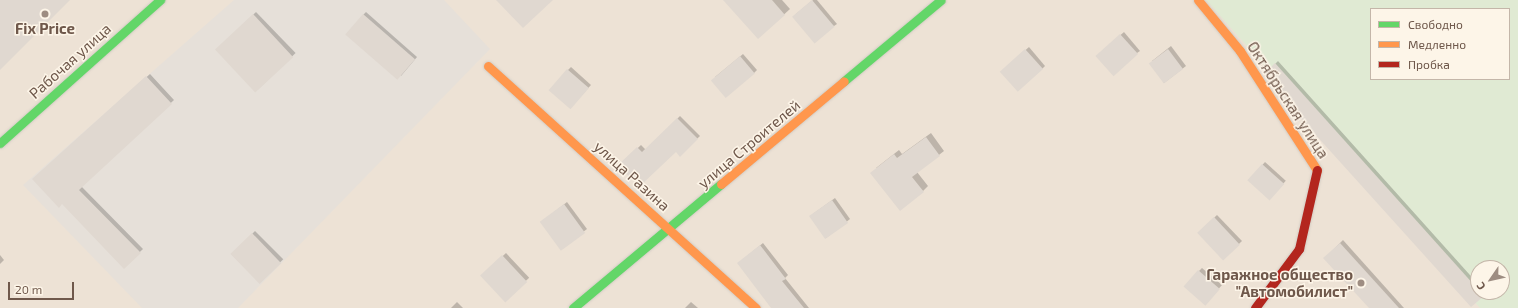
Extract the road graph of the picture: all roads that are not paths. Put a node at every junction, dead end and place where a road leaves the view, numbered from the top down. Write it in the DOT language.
graph roads {
  1 [pos="160,0"];
  2 [pos="941,0"];
  3 [pos="1198,0"];
  4 [pos="488,66"];
  5 [pos="0,144"];
  6 [pos="670,230"];
  7 [pos="573,308"];
  8 [pos="756,308"];
  9 [pos="1255,308"];
  1 -- 5 [label="street, Рабочая улица"];
  2 -- 6 [label="street, улица Строителей"];
  3 -- 9 [label="street, Октябрьская улица"];
  4 -- 6 [label="street, улица Разина"];
  6 -- 7 [label="street, улица Строителей"];
  6 -- 8 [label="street, улица Разина"];
}
